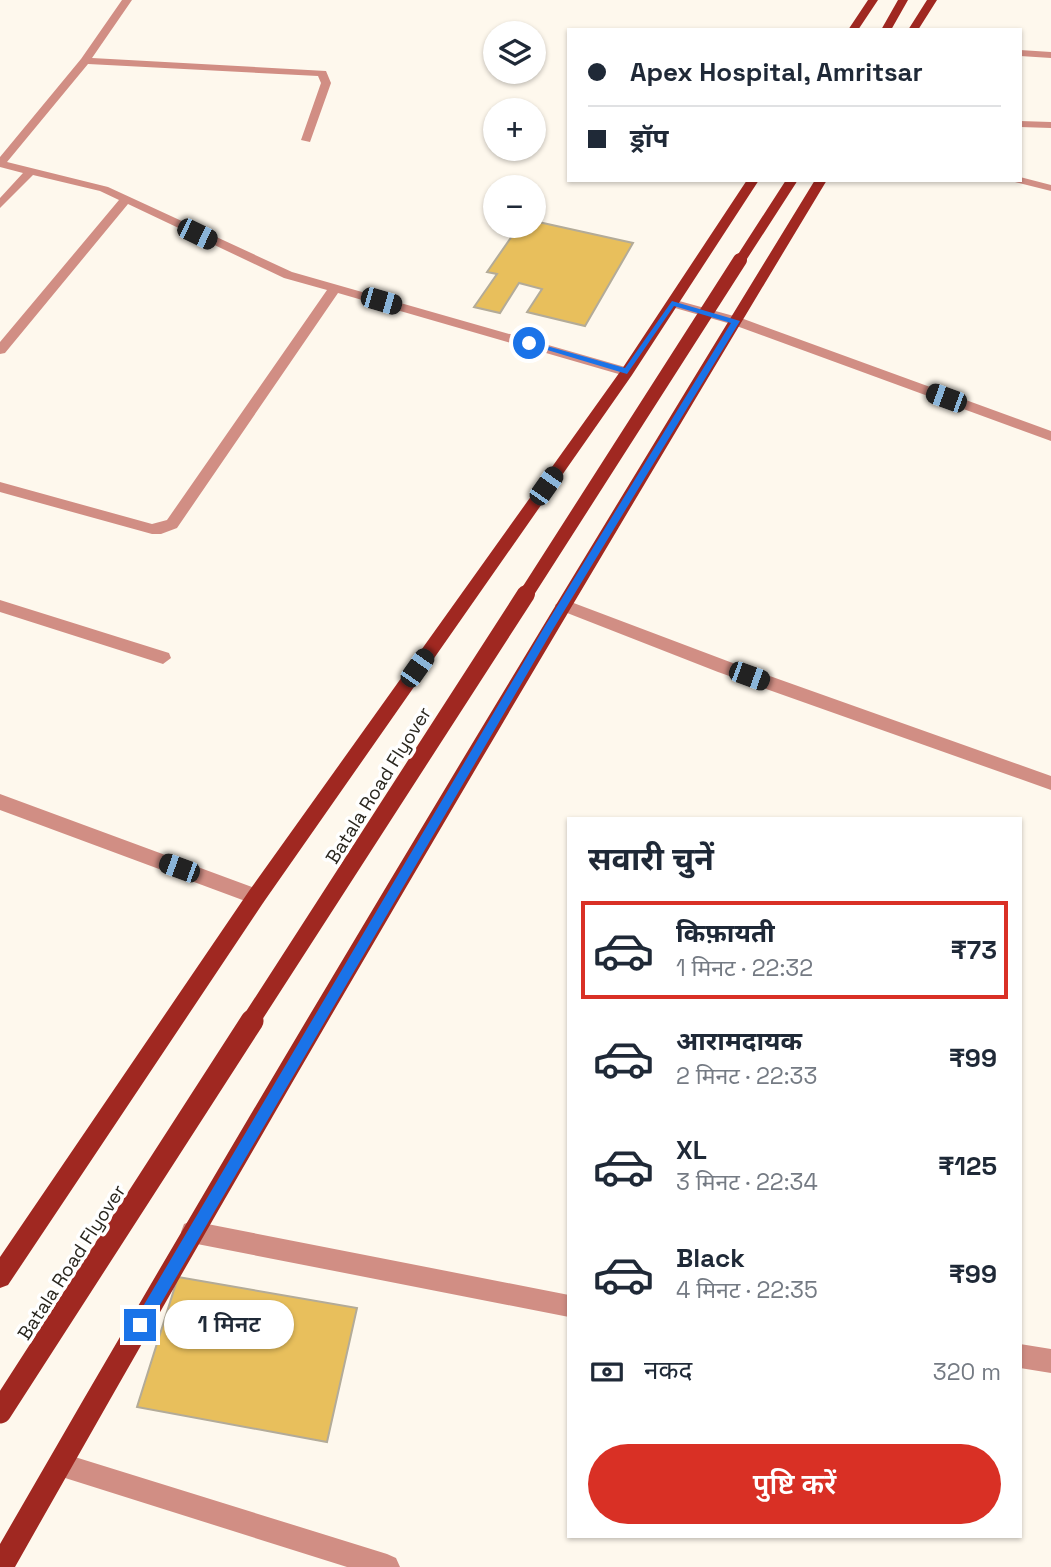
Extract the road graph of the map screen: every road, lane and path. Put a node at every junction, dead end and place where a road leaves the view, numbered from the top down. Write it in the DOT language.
graph roads {
  1 [pos="127,0"];
  2 [pos="873,0"];
  3 [pos="932,0"];
  4 [pos="905,1"];
  5 [pos="854,28"];
  6 [pos="887,28"];
  7 [pos="913,28"];
  8 [pos="1022,53"];
  9 [pos="1051,55"];
  10 [pos="85,61"];
  11 [pos="1022,124"];
  12 [pos="1051,125"];
  13 [pos="306,140"];
  14 [pos="0,164"];
  15 [pos="32,170"];
  16 [pos="1022,181"];
  17 [pos="752,182"];
  18 [pos="791,182"];
  19 [pos="820,182"];
  20 [pos="1051,188"];
  21 [pos="126,199"];
  22 [pos="0,205"];
  23 [pos="335,288"];
  24 [pos="672,303"];
  25 [pos="736,321"];
  26 [pos="0,350"];
  27 [pos="627,372"];
  28 [pos="1051,436"];
  29 [pos="0,487"];
  30 [pos="0,606"];
  31 [pos="563,606"];
  32 [pos="163,658"];
  33 [pos="1051,783"];
  34 [pos="0,802"];
  35 [pos="256,897"];
  36 [pos="192,1232"];
  37 [pos="0,1277"];
  38 [pos="567,1306"];
  39 [pos="1022,1356"];
  40 [pos="1051,1361"];
  41 [pos="0,1412"];
  42 [pos="62,1465"];
  43 [pos="1,1567"];
  44 [pos="387,1567"];
  1 -- 10 [label="street"];
  2 -- 5 [label="main road"];
  3 -- 7 [label="main road"];
  4 -- 6 [label="main road"];
  8 -- 9 [label="street"];
  10 -- 13 [label="street"];
  10 -- 14 [label="street"];
  11 -- 12 [label="street"];
  14 -- 15 [label="street"];
  15 -- 21 [label="street"];
  15 -- 22 [label="street"];
  16 -- 20 [label="street"];
  17 -- 24 [label="main road"];
  18 -- 41 [label="main road, Batala Road Flyover, bridge"];
  19 -- 25 [label="main road"];
  21 -- 23 [label="street"];
  21 -- 26 [label="street"];
  23 -- 27 [label="street"];
  23 -- 29 [label="street"];
  24 -- 25 [label="street"];
  24 -- 27 [label="main road"];
  25 -- 28 [label="street"];
  25 -- 31 [label="main road"];
  27 -- 35 [label="main road"];
  30 -- 32 [label="street"];
  31 -- 33 [label="street"];
  31 -- 36 [label="main road"];
  34 -- 35 [label="street"];
  35 -- 37 [label="main road"];
  36 -- 38 [label="street"];
  36 -- 42 [label="main road"];
  39 -- 40 [label="street"];
  42 -- 43 [label="main road"];
  42 -- 44 [label="street"];
}
